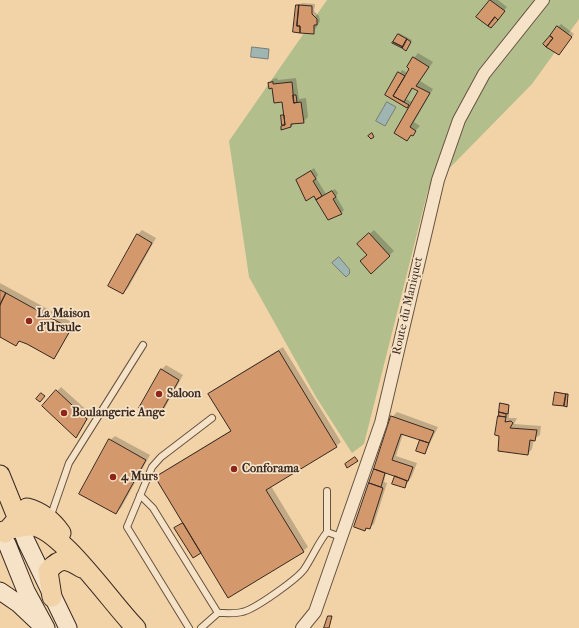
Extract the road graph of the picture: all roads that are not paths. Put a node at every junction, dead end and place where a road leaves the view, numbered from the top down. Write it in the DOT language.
graph roads {
  1 [pos="543,0"];
  2 [pos="143,345"];
  3 [pos="212,418"];
  4 [pos="327,491"];
  5 [pos="140,495"];
  6 [pos="9,518"];
  7 [pos="49,519"];
  8 [pos="327,532"];
  9 [pos="341,537"];
  10 [pos="88,572"];
  11 [pos="0,591"];
  12 [pos="52,597"];
  13 [pos="218,613"];
  14 [pos="45,628"];
  15 [pos="68,628"];
  16 [pos="136,628"];
  17 [pos="189,628"];
  18 [pos="201,628"];
  19 [pos="302,628"];
  1 -- 9 [label="street, Route du Maniquet"];
  2 -- 7 [label="lane"];
  3 -- 5 [label="lane"];
  4 -- 8 [label="lane"];
  5 -- 13 [label="lane"];
  5 -- 17 [label="lane"];
  6 -- 7 [label="main road"];
  6 -- 10 [label="main road"];
  6 -- 12 [label="main road"];
  6 -- 14 [label="main road"];
  7 -- 10 [label="main road"];
  8 -- 9 [label="lane"];
  8 -- 13 [label="lane"];
  9 -- 19 [label="street, Route du Maniquet"];
  10 -- 12 [label="main road"];
  10 -- 16 [label="main road"];
  11 -- 14 [label="main road"];
  12 -- 15 [label="main road"];
  13 -- 18 [label="lane"];
}
